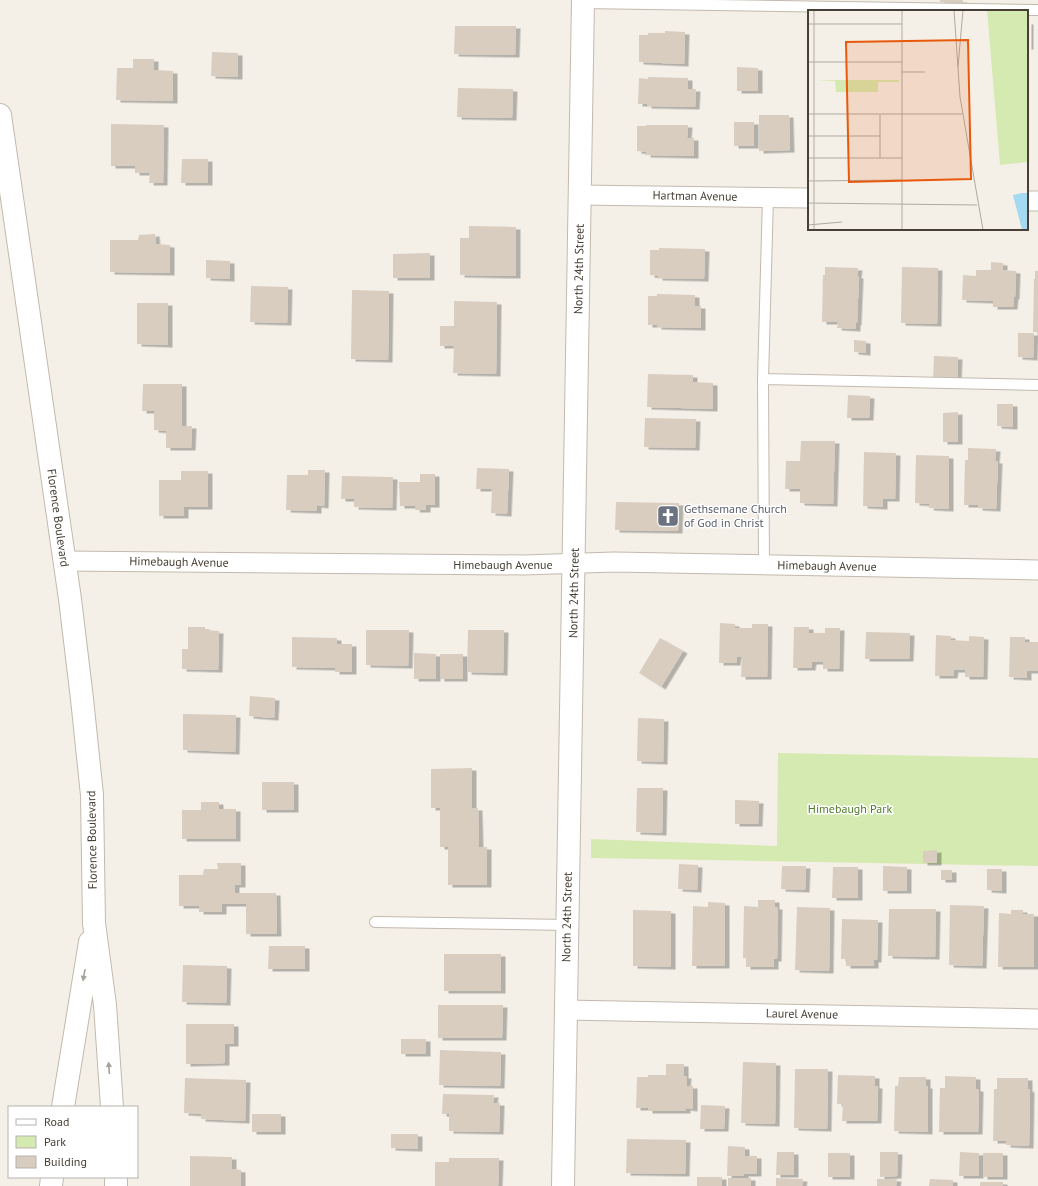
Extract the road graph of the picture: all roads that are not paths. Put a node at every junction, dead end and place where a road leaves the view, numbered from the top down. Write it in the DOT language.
graph roads {
  1 [pos="583,1"];
  2 [pos="1038,10"];
  3 [pos="0,115"];
  4 [pos="580,194"];
  5 [pos="768,197"];
  6 [pos="808,198"];
  7 [pos="763,379"];
  8 [pos="1038,385"];
  9 [pos="64,561"];
  10 [pos="574,564"];
  11 [pos="764,565"];
  12 [pos="1038,570"];
  13 [pos="375,922"];
  14 [pos="94,923"];
  15 [pos="567,925"];
  16 [pos="565,1010"];
  17 [pos="1038,1018"];
  18 [pos="62,1106"];
  19 [pos="112,1106"];
  20 [pos="562,1186"];
  1 -- 2 [label="lane"];
  1 -- 4 [label="street, North 24th Street"];
  3 -- 9 [label="street, Florence Boulevard"];
  4 -- 5 [label="street, Hartman Avenue"];
  4 -- 10 [label="street, North 24th Street"];
  5 -- 6 [label="street, Hartman Avenue"];
  5 -- 7 [label="lane"];
  7 -- 8 [label="lane"];
  7 -- 11 [label="lane"];
  9 -- 10 [label="street, Himebaugh Avenue"];
  9 -- 14 [label="street, Florence Boulevard"];
  10 -- 11 [label="street, Himebaugh Avenue"];
  10 -- 15 [label="street, North 24th Street"];
  11 -- 12 [label="street, Himebaugh Avenue"];
  13 -- 15 [label="lane"];
  14 -- 18 [label="street, Florence Boulevard, one-way"];
  19 -- 14 [label="street, Florence Boulevard, one-way"];
  15 -- 16 [label="street, North 24th Street"];
  16 -- 17 [label="street, Laurel Avenue"];
  16 -- 20 [label="street, North 24th Street"];
}
